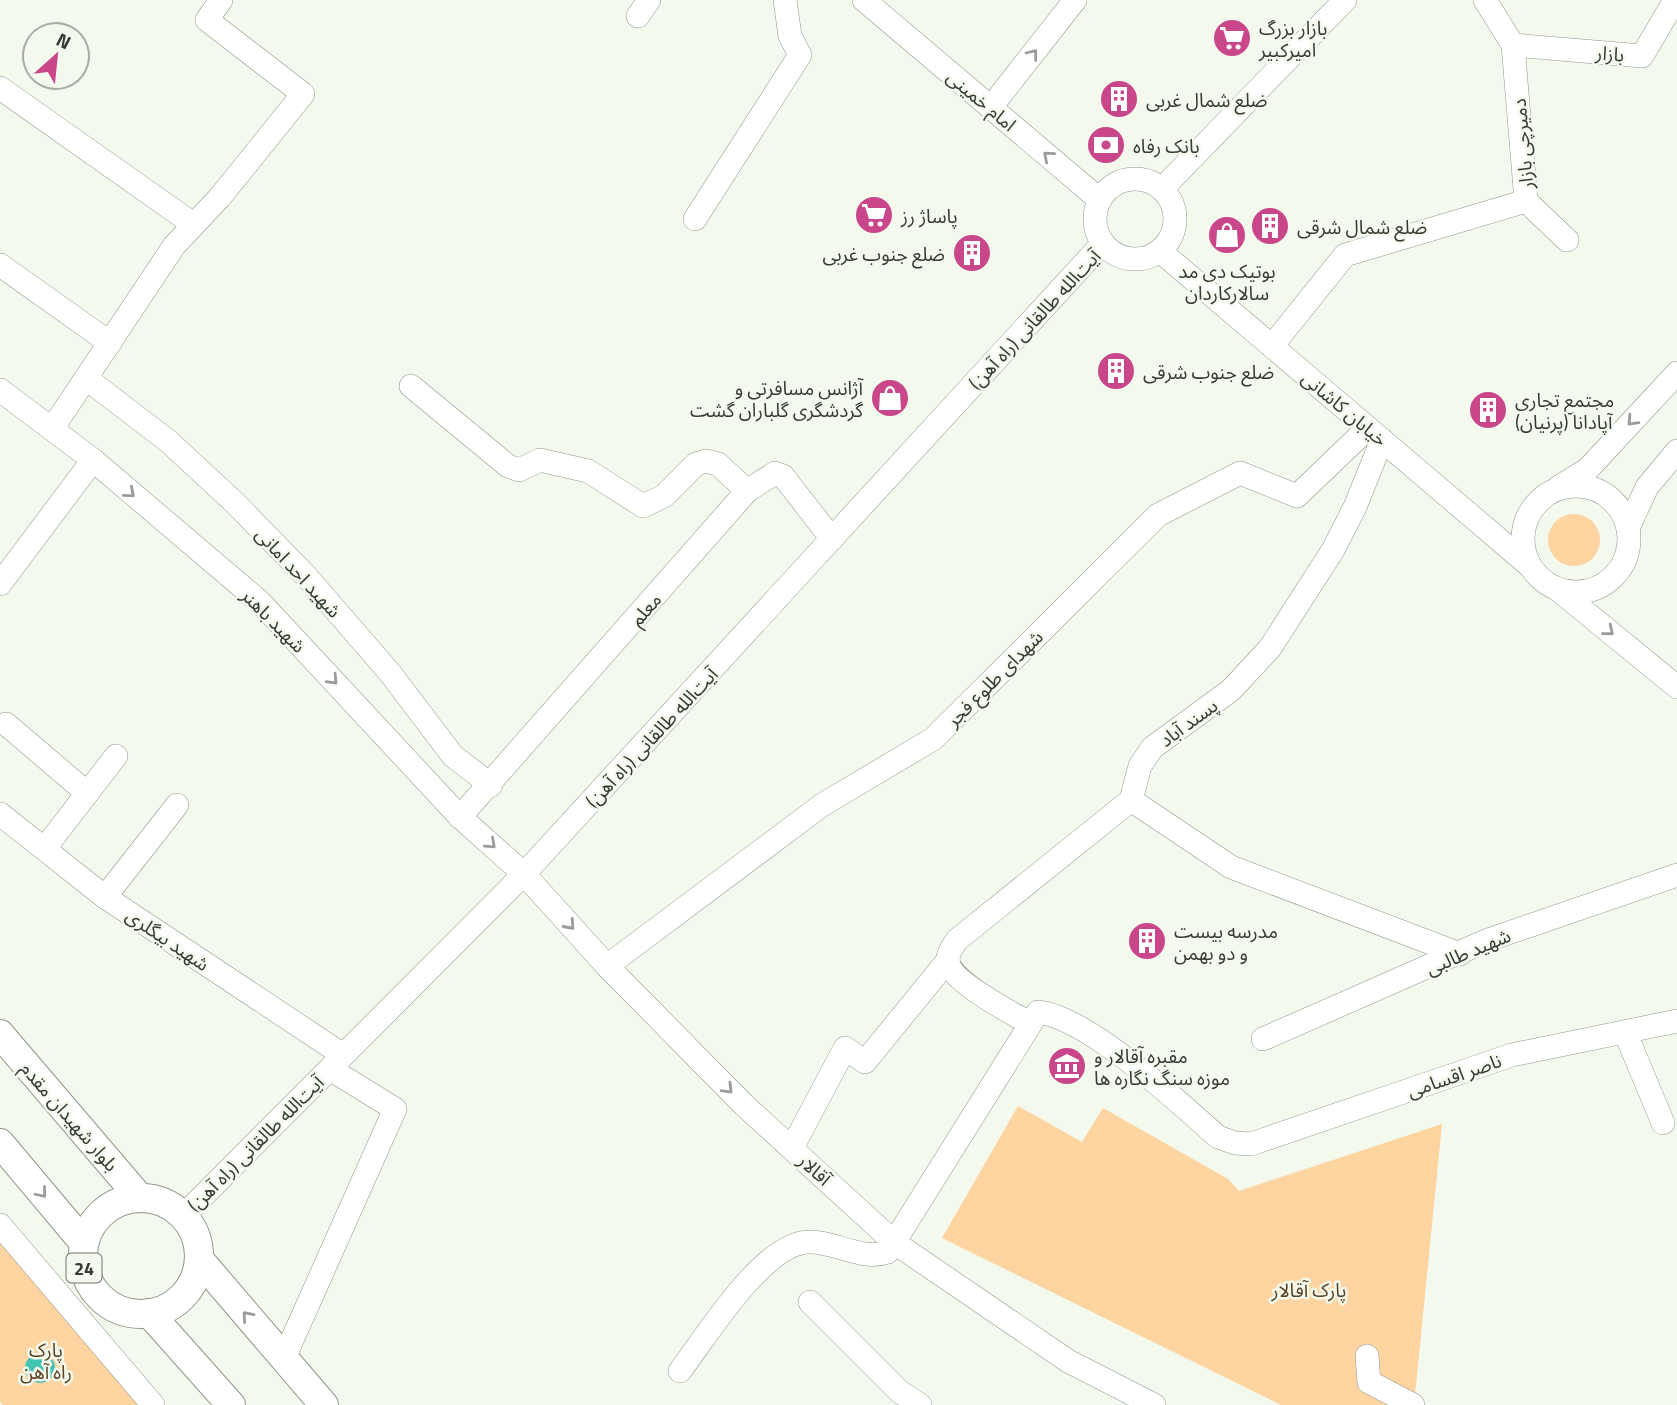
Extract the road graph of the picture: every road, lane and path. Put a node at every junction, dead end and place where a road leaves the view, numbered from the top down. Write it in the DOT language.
graph roads {
  1 [pos="221,0"];
  2 [pos="785,0"];
  3 [pos="864,0"];
  4 [pos="1075,0"];
  5 [pos="1345,0"];
  6 [pos="1485,0"];
  7 [pos="1675,0"];
  8 [pos="1513,45"];
  9 [pos="0,88"];
  10 [pos="991,107"];
  11 [pos="1163,189"];
  12 [pos="1100,200"];
  13 [pos="1526,201"];
  14 [pos="695,219"];
  15 [pos="193,224"];
  16 [pos="1567,240"];
  17 [pos="1103,243"];
  18 [pos="1160,251"];
  19 [pos="0,265"];
  20 [pos="110,342"];
  21 [pos="1272,346"];
  22 [pos="1677,373"];
  23 [pos="87,379"];
  24 [pos="411,386"];
  25 [pos="0,390"];
  26 [pos="52,429"];
  27 [pos="1375,434"];
  28 [pos="1677,451"];
  29 [pos="93,460"];
  30 [pos="1558,488"];
  31 [pos="747,491"];
  32 [pos="1628,528"];
  33 [pos="832,539"];
  34 [pos="1530,566"];
  35 [pos="0,584"];
  36 [pos="1556,588"];
  37 [pos="1677,687"];
  38 [pos="6,724"];
  39 [pos="116,756"];
  40 [pos="491,785"];
  41 [pos="87,793"];
  42 [pos="1131,800"];
  43 [pos="177,805"];
  44 [pos="0,814"];
  45 [pos="460,817"];
  46 [pos="45,848"];
  47 [pos="524,874"];
  48 [pos="1677,875"];
  49 [pos="105,897"];
  50 [pos="1460,954"];
  51 [pos="948,960"];
  52 [pos="607,966"];
  53 [pos="1677,1021"];
  54 [pos="1029,1023"];
  55 [pos="1625,1031"];
  56 [pos="0,1034"];
  57 [pos="1263,1039"];
  58 [pos="337,1062"];
  59 [pos="1663,1124"];
  60 [pos="0,1143"];
  61 [pos="792,1149"];
  62 [pos="140,1198"];
  63 [pos="183,1216"];
  64 [pos="0,1224"];
  65 [pos="84,1243"];
  66 [pos="895,1243"];
  67 [pos="199,1259"];
  68 [pos="810,1302"];
  69 [pos="149,1313"];
  70 [pos="1367,1356"];
  71 [pos="284,1358"];
  72 [pos="680,1371"];
  73 [pos="153,1405"];
  74 [pos="231,1405"];
  75 [pos="324,1405"];
  76 [pos="920,1405"];
  77 [pos="1154,1405"];
  78 [pos="1413,1405"];
  1 -- 15 [label="street"];
  2 -- 14 [label="street"];
  3 -- 10 [label="street, امام خمینی"];
  10 -- 4 [label="street, one-way"];
  5 -- 11 [label="street"];
  6 -- 8 [label="street, دمیرچی بازار"];
  7 -- 8 [label="street, بازار"];
  8 -- 13 [label="street, دمیرچی بازار"];
  9 -- 15 [label="street"];
  12 -- 10 [label="street, امام خمینی, one-way"];
  11 -- 12 [label="street"];
  11 -- 18 [label="street"];
  12 -- 17 [label="street"];
  13 -- 16 [label="street"];
  13 -- 21 [label="street, دمیرچی بازار"];
  15 -- 20 [label="street"];
  17 -- 18 [label="street"];
  17 -- 33 [label="street, (راه آهن) آیت‌الله طالقانی"];
  18 -- 21 [label="street, خیابان کاشانی"];
  19 -- 20 [label="street"];
  20 -- 23 [label="street"];
  21 -- 27 [label="street, خیابان کاشانی"];
  22 -- 30 [label="street, one-way"];
  23 -- 26 [label="street"];
  23 -- 40 [label="street, شهید احد امانی"];
  24 -- 31 [label="street"];
  25 -- 26 [label="street, شهید باهنر"];
  26 -- 29 [label="street, شهید باهنر"];
  27 -- 34 [label="street, خیابان کاشانی"];
  27 -- 42 [label="street, پسند آباد"];
  27 -- 52 [label="street, شهدای طلوع فجر"];
  28 -- 32 [label="street"];
  29 -- 35 [label="street"];
  29 -- 45 [label="street, شهید باهنر, one-way"];
  30 -- 32 [label="street"];
  30 -- 34 [label="street"];
  31 -- 33 [label="street, معلم"];
  31 -- 40 [label="street, معلم"];
  32 -- 36 [label="street"];
  33 -- 47 [label="street, (راه آهن) آیت‌الله طالقانی"];
  34 -- 36 [label="street"];
  36 -- 37 [label="street, one-way"];
  38 -- 41 [label="street"];
  39 -- 41 [label="street"];
  40 -- 45 [label="street, معلم"];
  41 -- 46 [label="street"];
  42 -- 50 [label="street"];
  42 -- 51 [label="street"];
  43 -- 49 [label="street"];
  44 -- 46 [label="street, شهید بیگلری"];
  45 -- 47 [label="street, شهید باهنر, one-way"];
  46 -- 49 [label="street, شهید بیگلری"];
  47 -- 52 [label="street, آقالار, one-way"];
  47 -- 58 [label="street, (راه آهن) آیت‌الله طالقانی"];
  48 -- 50 [label="street, شهید طالبی"];
  49 -- 58 [label="street, شهید بیگلری"];
  50 -- 57 [label="street, شهید طالبی"];
  51 -- 54 [label="street"];
  51 -- 61 [label="street"];
  52 -- 61 [label="street, آقالار, one-way"];
  53 -- 55 [label="street, ناصر اقسامی"];
  54 -- 55 [label="street, ناصر اقسامی"];
  54 -- 66 [label="street"];
  55 -- 59 [label="street"];
  56 -- 62 [label="main road, بلوار شهیدان مقدم"];
  58 -- 63 [label="street, (راه آهن) آیت‌الله طالقانی"];
  58 -- 71 [label="street, شهید بیگلری"];
  60 -- 65 [label="main road, 24, one-way"];
  61 -- 66 [label="street, آقالار"];
  62 -- 63 [label="main road"];
  62 -- 65 [label="main road, 24"];
  63 -- 67 [label="main road"];
  64 -- 73 [label="street"];
  65 -- 69 [label="main road, 24"];
  66 -- 72 [label="street"];
  66 -- 77 [label="street, آقالار"];
  67 -- 69 [label="main road"];
  71 -- 67 [label="main road, one-way"];
  68 -- 76 [label="street"];
  69 -- 74 [label="main road"];
  70 -- 78 [label="street"];
  71 -- 75 [label="main road"];
}
